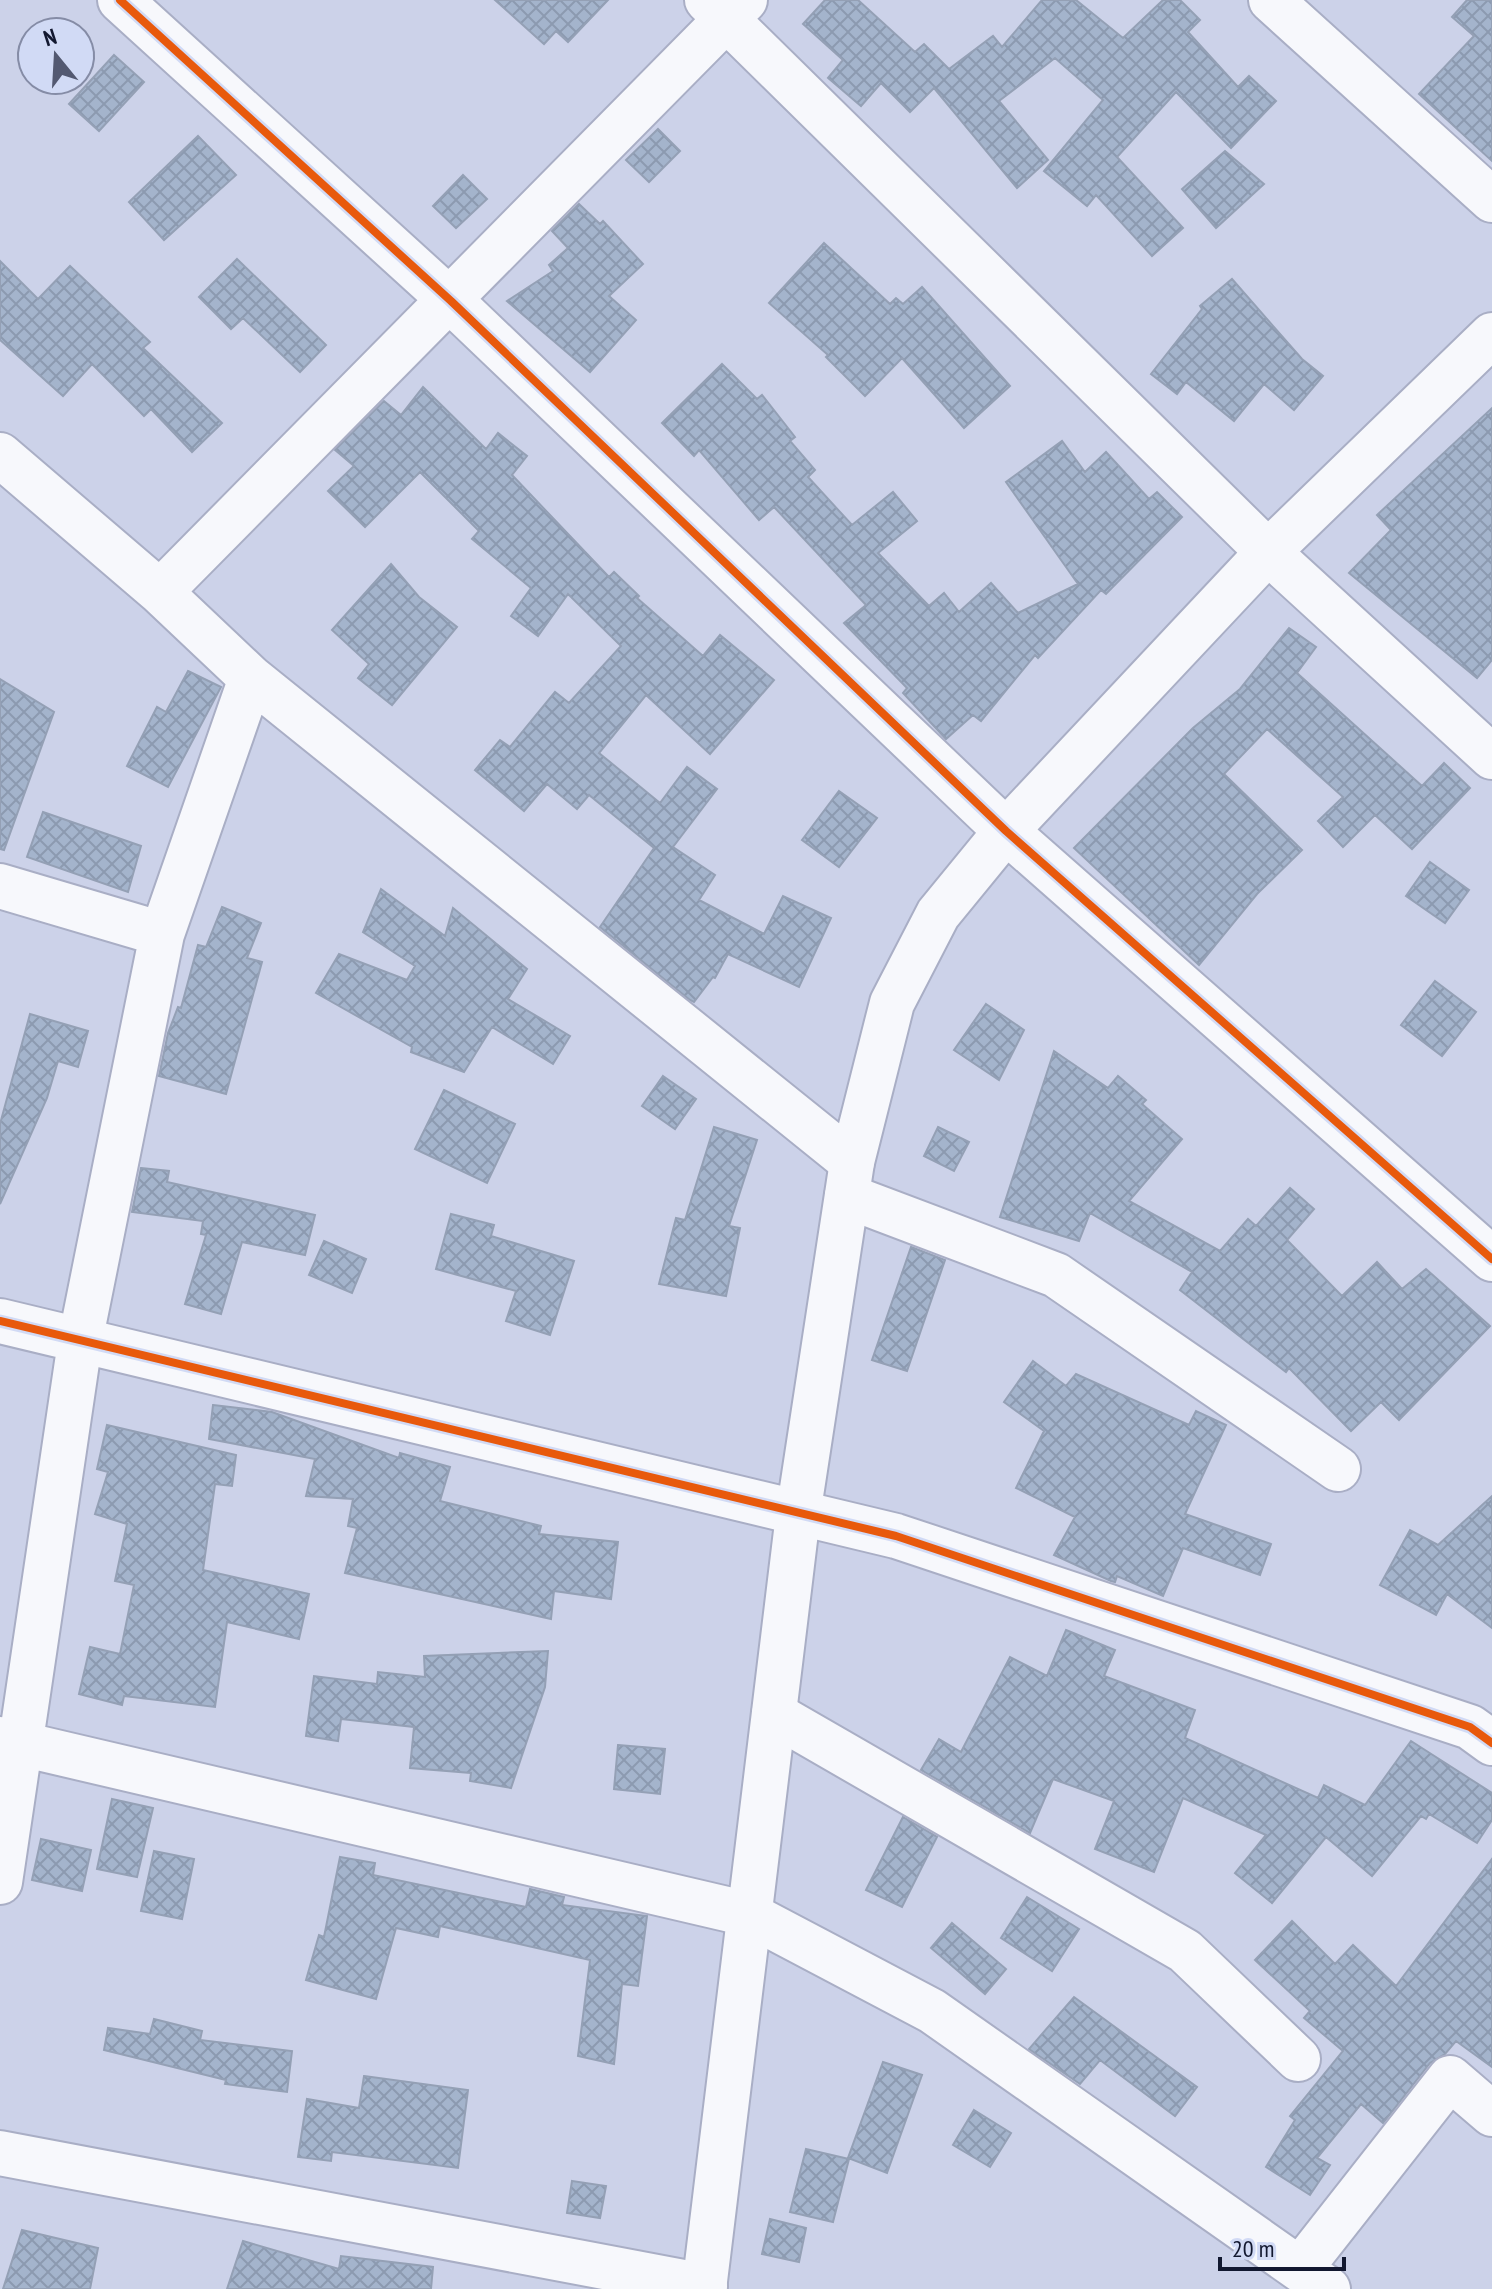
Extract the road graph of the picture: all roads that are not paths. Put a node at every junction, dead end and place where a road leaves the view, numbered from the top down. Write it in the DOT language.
graph roads {
  1 [pos="120,0"];
  2 [pos="1271,0"];
  3 [pos="726,6"];
  4 [pos="1492,200"];
  5 [pos="451,301"];
  6 [pos="1492,335"];
  7 [pos="0,455"];
  8 [pos="1268,552"];
  9 [pos="160,592"];
  10 [pos="251,678"];
  11 [pos="1492,757"];
  12 [pos="1006,831"];
  13 [pos="0,886"];
  14 [pos="162,934"];
  15 [pos="849,1179"];
  16 [pos="1492,1259"];
  17 [pos="0,1321"];
  18 [pos="80,1342"];
  19 [pos="1338,1469"];
  20 [pos="798,1515"];
  21 [pos="774,1714"];
  22 [pos="11,1742"];
  23 [pos="1492,1743"];
  24 [pos="0,1882"];
  25 [pos="748,1914"];
  26 [pos="1298,2059"];
  27 [pos="1492,2114"];
  28 [pos="0,2153"];
  29 [pos="1314,2279"];
  30 [pos="704,2288"];
  1 -- 5 [label="main road"];
  2 -- 4 [label="main road"];
  3 -- 5 [label="main road"];
  3 -- 8 [label="main road"];
  5 -- 9 [label="main road"];
  5 -- 12 [label="main road"];
  6 -- 8 [label="main road"];
  7 -- 9 [label="main road"];
  8 -- 11 [label="main road"];
  8 -- 12 [label="main road"];
  9 -- 10 [label="main road"];
  10 -- 14 [label="main road"];
  10 -- 15 [label="main road"];
  12 -- 15 [label="main road"];
  12 -- 16 [label="main road"];
  13 -- 14 [label="main road"];
  14 -- 18 [label="main road"];
  15 -- 19 [label="main road"];
  15 -- 20 [label="main road"];
  17 -- 18 [label="main road"];
  18 -- 20 [label="main road"];
  18 -- 22 [label="main road"];
  20 -- 21 [label="main road"];
  20 -- 23 [label="main road"];
  21 -- 25 [label="main road"];
  21 -- 26 [label="main road"];
  22 -- 24 [label="main road"];
  22 -- 25 [label="main road"];
  25 -- 29 [label="main road"];
  25 -- 30 [label="main road"];
  27 -- 29 [label="main road"];
  28 -- 30 [label="main road"];
}
